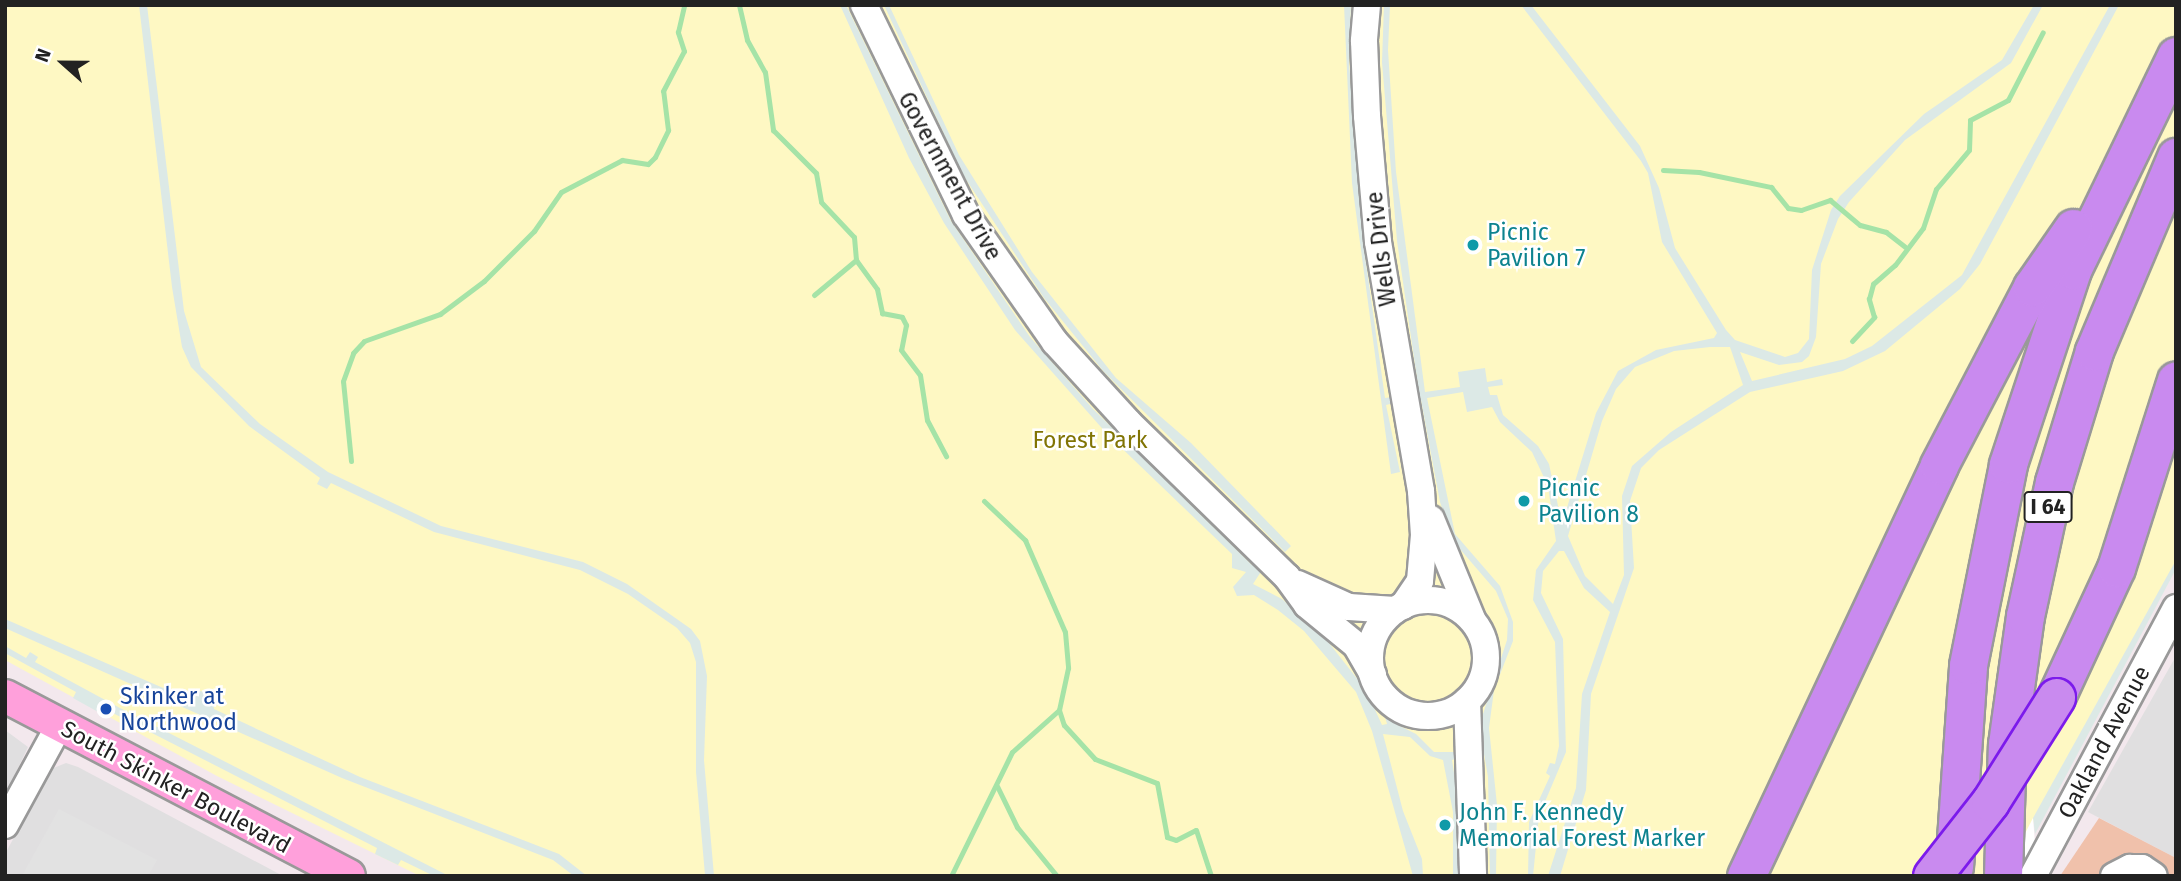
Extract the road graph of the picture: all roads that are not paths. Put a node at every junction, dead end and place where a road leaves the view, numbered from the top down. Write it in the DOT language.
graph roads {
  1 [pos="864,5"];
  2 [pos="1367,5"];
  3 [pos="2176,56"];
  4 [pos="2129,146"];
  5 [pos="2176,158"];
  6 [pos="2176,380"];
  7 [pos="1421,491"];
  8 [pos="1287,578"];
  9 [pos="1399,608"];
  10 [pos="2176,608"];
  11 [pos="1472,620"];
  12 [pos="1373,674"];
  13 [pos="5,696"];
  14 [pos="1467,701"];
  15 [pos="59,726"];
  16 [pos="5,825"];
  17 [pos="2024,873"];
  18 [pos="349,876"];
  19 [pos="1473,876"];
  20 [pos="1746,876"];
  21 [pos="1932,876"];
  22 [pos="1954,876"];
  23 [pos="2114,876"];
  24 [pos="2154,876"];
  1 -- 8 [label="street, Government Drive"];
  2 -- 7 [label="street, Wells Drive"];
  3 -- 4 [label="highway, I 64"];
  4 -- 20 [label="highway"];
  4 -- 22 [label="highway, I 64"];
  5 -- 17 [label="highway, I 64"];
  6 -- 21 [label="highway, bridge"];
  7 -- 9 [label="street, Wells Drive"];
  7 -- 11 [label="street, Wells Drive"];
  8 -- 9 [label="street, Government Drive"];
  8 -- 12 [label="street, Government Drive"];
  9 -- 11 [label="street"];
  9 -- 12 [label="street"];
  10 -- 17 [label="street, Oakland Avenue"];
  11 -- 14 [label="street"];
  12 -- 14 [label="street"];
  13 -- 15 [label="main road, South Skinker Boulevard"];
  14 -- 19 [label="street"];
  15 -- 16 [label="street"];
  15 -- 18 [label="main road, South Skinker Boulevard"];
  23 -- 24 [label="street"];
}
